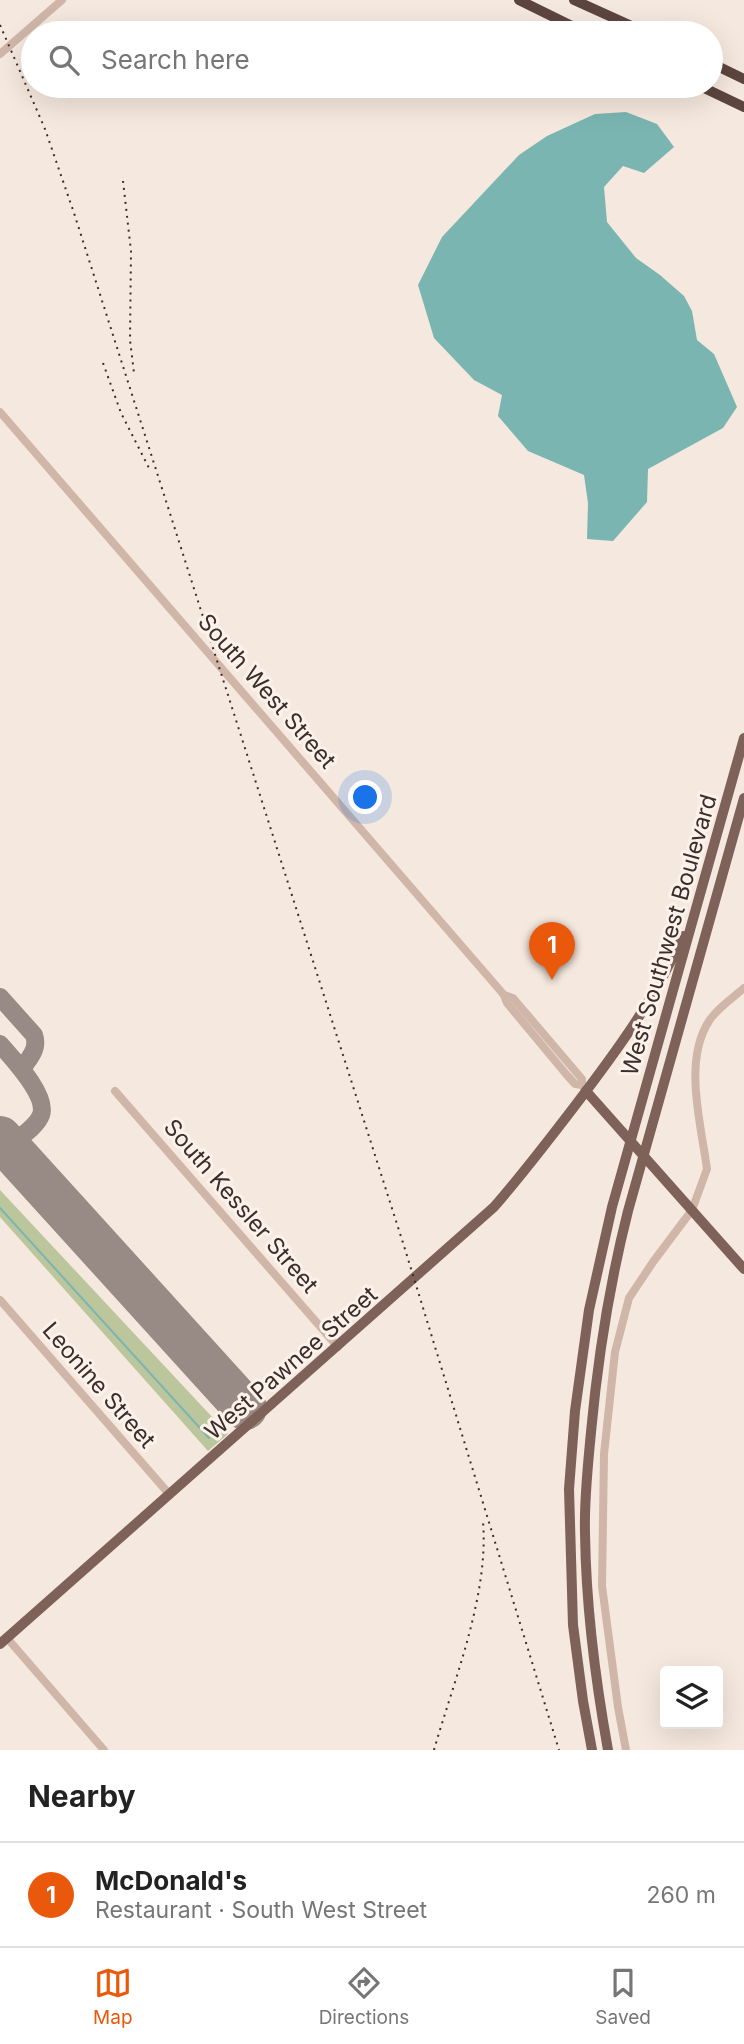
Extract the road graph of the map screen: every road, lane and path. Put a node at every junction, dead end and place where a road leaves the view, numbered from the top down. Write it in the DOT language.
graph roads {
  1 [pos="62,0"];
  2 [pos="519,0"];
  3 [pos="574,0"];
  4 [pos="38,21"];
  5 [pos="562,21"];
  6 [pos="620,21"];
  7 [pos="21,36"];
  8 [pos="0,54"];
  9 [pos="723,68"];
  10 [pos="744,79"];
  11 [pos="723,97"];
  12 [pos="744,107"];
  13 [pos="0,412"];
  14 [pos="744,738"];
  15 [pos="744,798"];
  16 [pos="697,903"];
  17 [pos="744,988"];
  18 [pos="584,1088"];
  19 [pos="115,1091"];
  20 [pos="631,1143"];
  21 [pos="643,1155"];
  22 [pos="692,1210"];
  23 [pos="744,1269"];
  24 [pos="0,1300"];
  25 [pos="338,1347"];
  26 [pos="170,1495"];
  27 [pos="4,1641"];
  28 [pos="104,1750"];
  29 [pos="592,1750"];
  30 [pos="608,1750"];
  31 [pos="626,1750"];
  1 -- 4 [label="street"];
  2 -- 5 [label="highway"];
  3 -- 6 [label="highway"];
  7 -- 8 [label="street"];
  9 -- 10 [label="highway"];
  11 -- 12 [label="highway"];
  13 -- 18 [label="street, South West Street"];
  14 -- 16 [label="main road, West Southwest Boulevard"];
  15 -- 21 [label="main road, West Southwest Boulevard"];
  16 -- 18 [label="main road, West Pawnee Street"];
  16 -- 20 [label="main road, West Southwest Boulevard"];
  17 -- 22 [label="street"];
  18 -- 20 [label="main road, South West Street"];
  18 -- 25 [label="main road, West Pawnee Street"];
  19 -- 25 [label="street, South Kessler Street"];
  20 -- 21 [label="main road, South West Street"];
  20 -- 29 [label="main road, West Southwest Boulevard"];
  21 -- 22 [label="main road, South West Street"];
  21 -- 30 [label="main road, West Southwest Boulevard"];
  22 -- 23 [label="main road, South West Street"];
  22 -- 31 [label="street"];
  24 -- 26 [label="street, Leonine Street"];
  25 -- 26 [label="main road, West Pawnee Street"];
  26 -- 27 [label="main road, West Pawnee Street"];
  27 -- 28 [label="street"];
}
